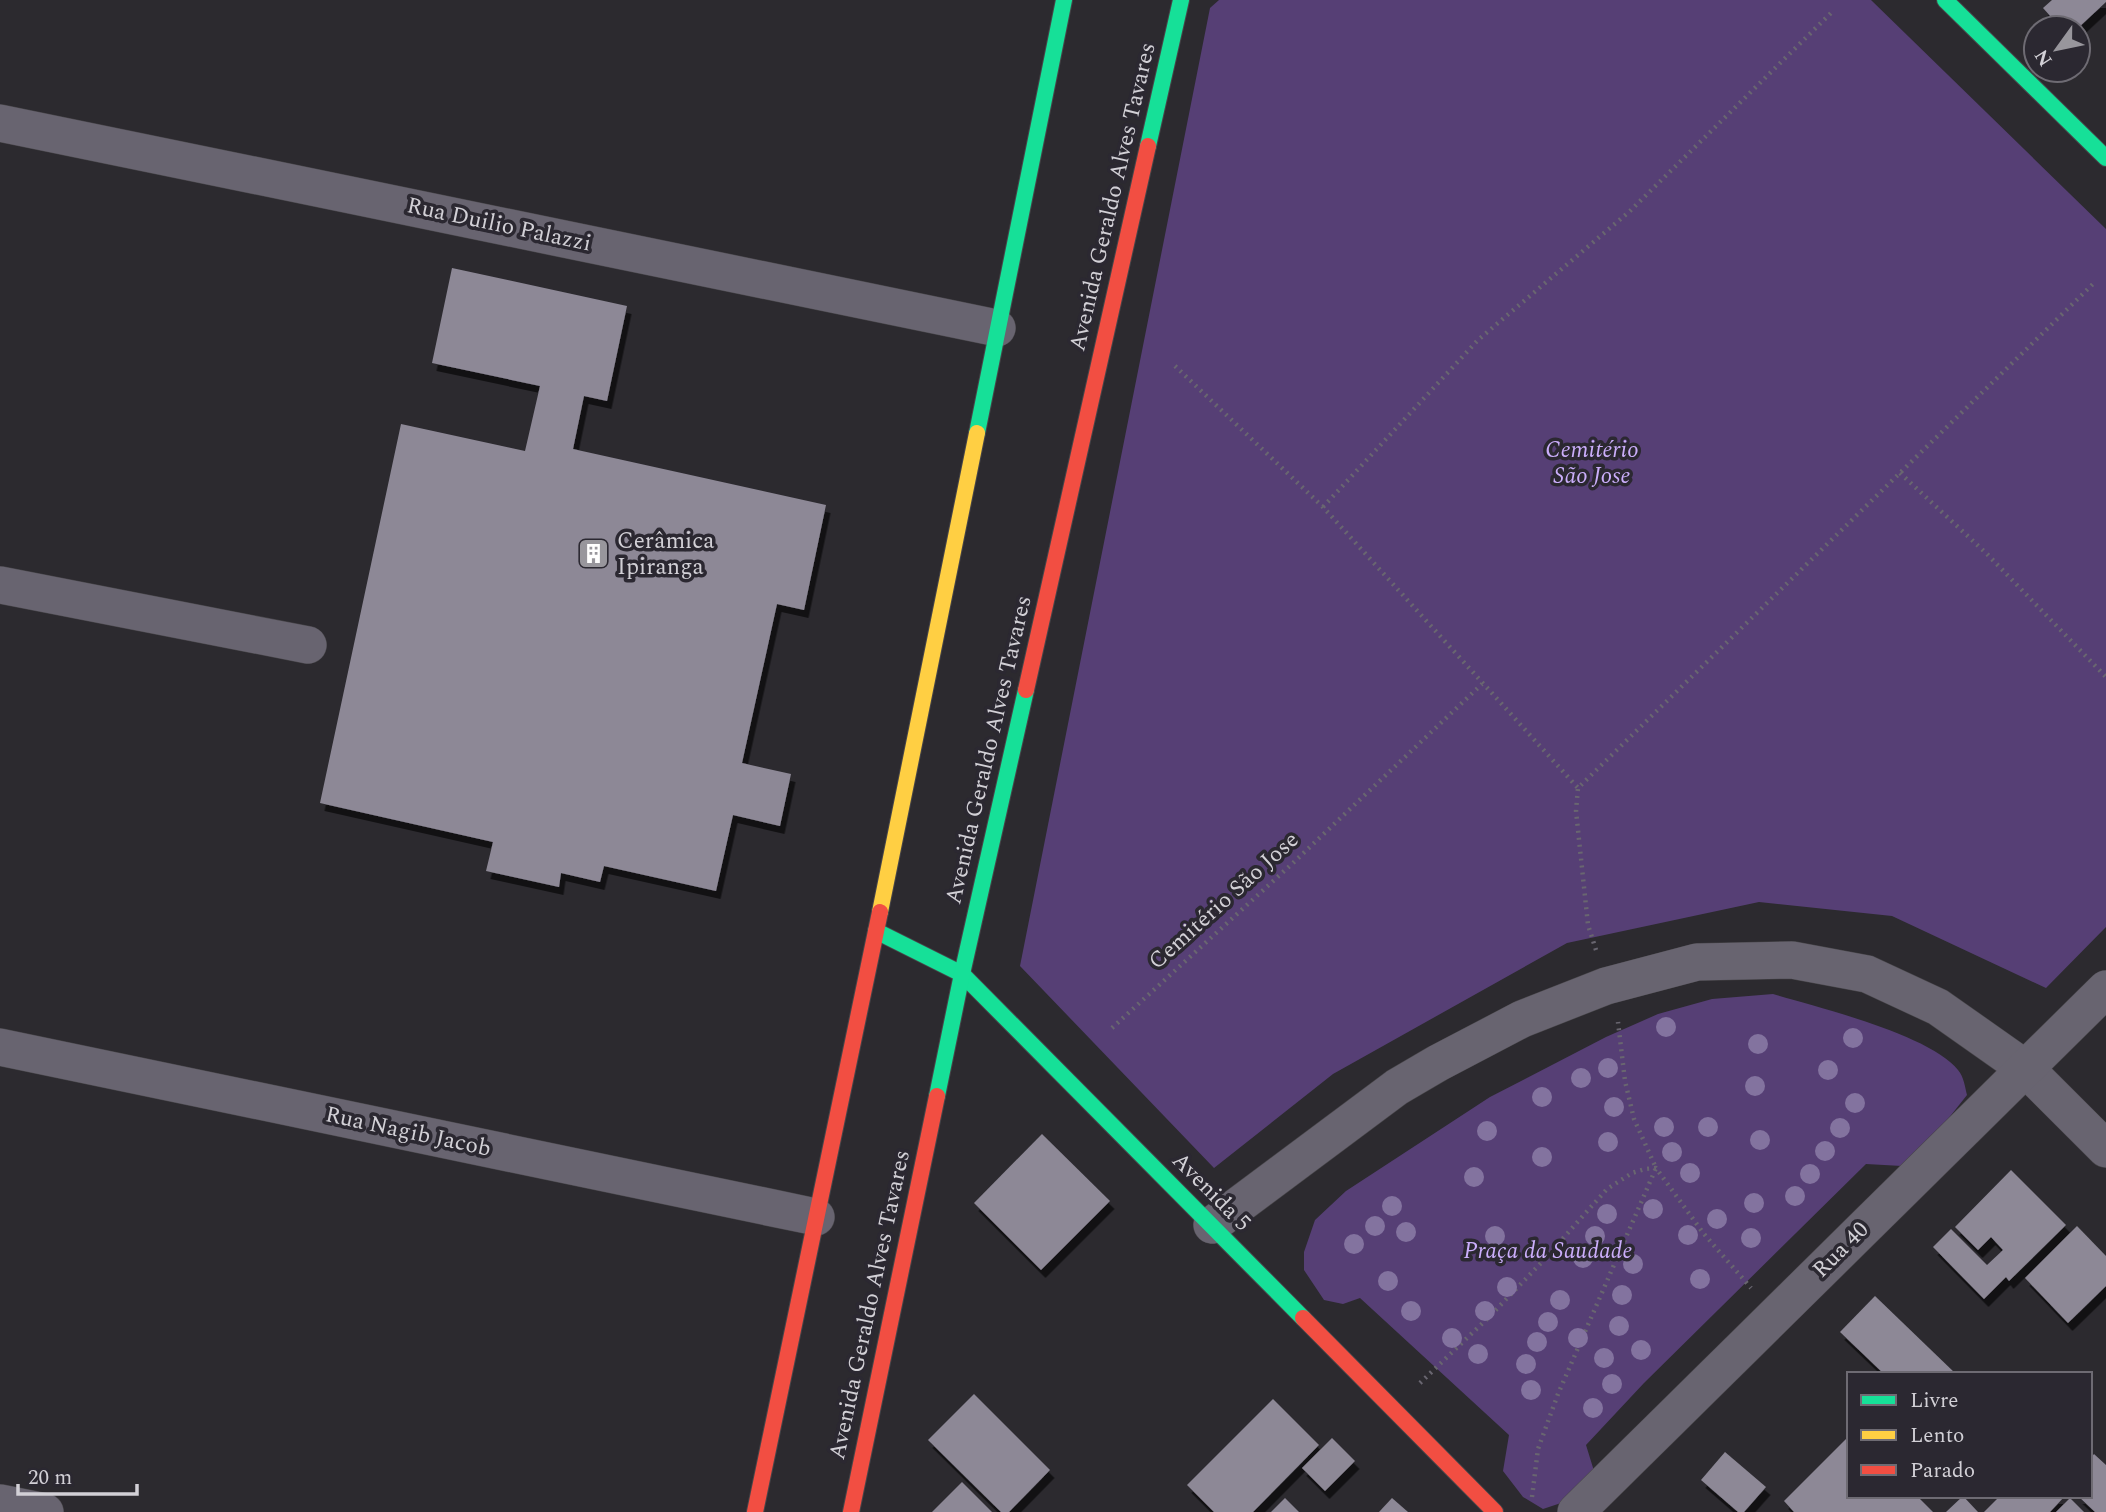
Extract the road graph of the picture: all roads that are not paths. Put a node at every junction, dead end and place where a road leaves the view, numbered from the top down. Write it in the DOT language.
graph roads {
  1 [pos="1064,0"];
  2 [pos="1181,0"];
  3 [pos="1945,0"];
  4 [pos="0,122"];
  5 [pos="2106,158"];
  6 [pos="997,328"];
  7 [pos="0,585"];
  8 [pos="308,645"];
  9 [pos="876,930"];
  10 [pos="961,974"];
  11 [pos="2106,989"];
  12 [pos="0,1047"];
  13 [pos="2025,1069"];
  14 [pos="2106,1149"];
  15 [pos="816,1217"];
  16 [pos="1212,1225"];
  17 [pos="0,1503"];
  18 [pos="45,1512"];
  19 [pos="755,1512"];
  20 [pos="851,1512"];
  21 [pos="1495,1512"];
  22 [pos="1576,1512"];
  1 -- 6 [label="street"];
  2 -- 10 [label="street, Avenida Geraldo Alves Tavares"];
  3 -- 5 [label="street"];
  4 -- 6 [label="street, Rua Duilio Palazzi"];
  6 -- 9 [label="street"];
  7 -- 8 [label="street"];
  9 -- 10 [label="street, Avenida 5"];
  9 -- 15 [label="street"];
  10 -- 16 [label="street, Avenida 5"];
  10 -- 20 [label="street, Avenida Geraldo Alves Tavares"];
  11 -- 13 [label="street, Rua 40"];
  12 -- 15 [label="street, Rua Nagib Jacob"];
  13 -- 14 [label="street"];
  13 -- 16 [label="street"];
  13 -- 22 [label="street, Rua 40"];
  15 -- 19 [label="street"];
  16 -- 21 [label="street, Avenida 5"];
  17 -- 18 [label="street"];
}
